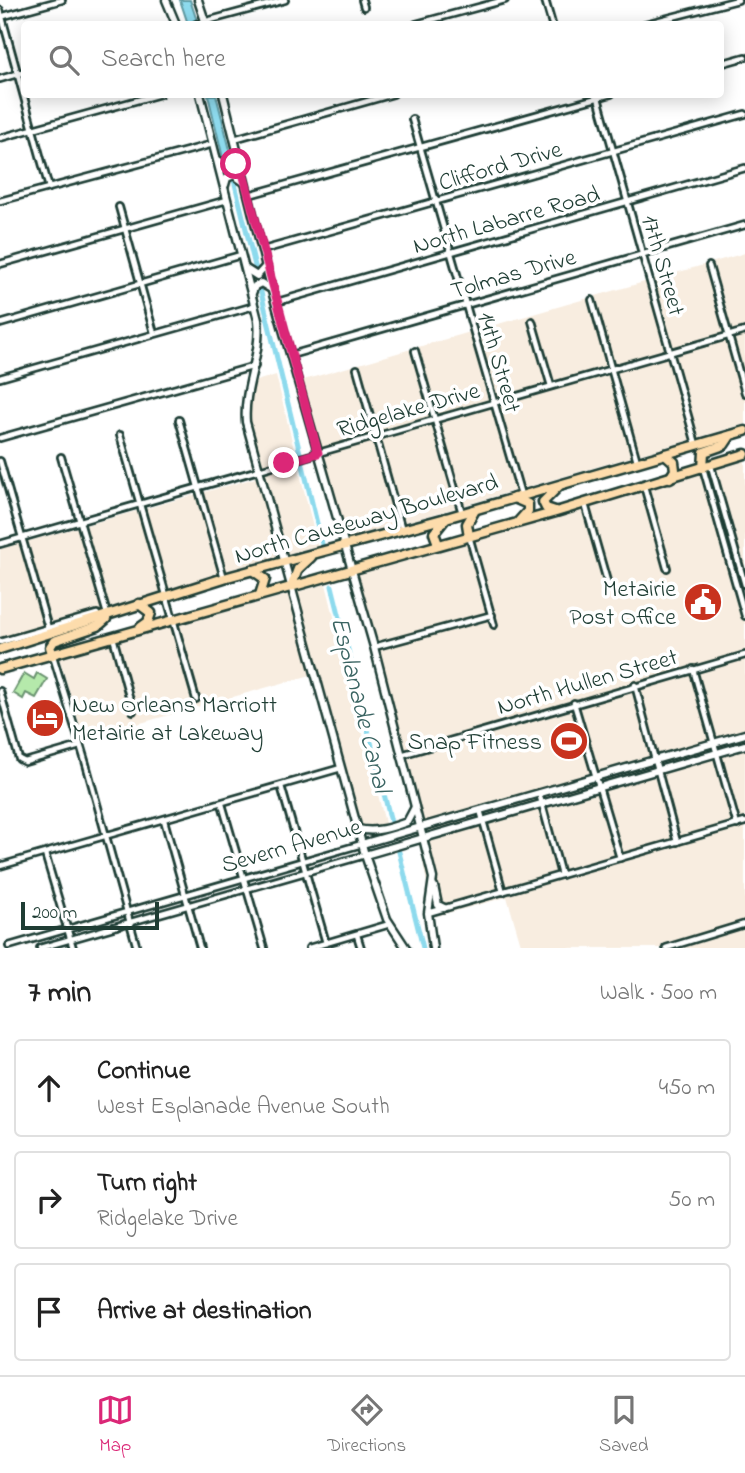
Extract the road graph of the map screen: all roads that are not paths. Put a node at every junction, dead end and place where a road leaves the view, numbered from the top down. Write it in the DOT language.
graph roads {
  1 [pos="62,0"];
  2 [pos="166,0"];
  3 [pos="198,0"];
  4 [pos="285,0"];
  5 [pos="362,0"];
  6 [pos="505,0"];
  7 [pos="545,0"];
  8 [pos="738,0"];
  9 [pos="364,7"];
  10 [pos="0,10"];
  11 [pos="1,17"];
  12 [pos="175,21"];
  13 [pos="202,21"];
  14 [pos="209,21"];
  15 [pos="427,21"];
  16 [pos="551,21"];
  17 [pos="657,21"];
  18 [pos="745,57"];
  19 [pos="724,63"];
  20 [pos="21,73"];
  21 [pos="16,74"];
  22 [pos="0,79"];
  23 [pos="21,91"];
  24 [pos="23,98"];
  25 [pos="145,98"];
  26 [pos="201,98"];
  27 [pos="224,98"];
  28 [pos="379,98"];
  29 [pos="591,98"];
  30 [pos="599,98"];
  31 [pos="745,114"];
  32 [pos="412,118"];
  33 [pos="32,129"];
  34 [pos="0,138"];
  35 [pos="234,139"];
  36 [pos="213,144"];
  37 [pos="420,148"];
  38 [pos="612,151"];
  39 [pos="239,158"];
  40 [pos="217,159"];
  41 [pos="745,168"];
  42 [pos="246,183"];
  43 [pos="48,188"];
  44 [pos="225,190"];
  45 [pos="249,195"];
  46 [pos="0,201"];
  47 [pos="227,201"];
  48 [pos="435,202"];
  49 [pos="628,202"];
  50 [pos="119,207"];
  51 [pos="745,225"];
  52 [pos="125,229"];
  53 [pos="264,250"];
  54 [pos="450,253"];
  55 [pos="642,254"];
  56 [pos="241,255"];
  57 [pos="0,264"];
  58 [pos="266,266"];
  59 [pos="709,266"];
  60 [pos="244,268"];
  61 [pos="140,284"];
  62 [pos="272,291"];
  63 [pos="251,296"];
  64 [pos="592,300"];
  65 [pos="276,302"];
  66 [pos="465,305"];
  67 [pos="254,306"];
  68 [pos="532,321"];
  69 [pos="0,324"];
  70 [pos="745,331"];
  71 [pos="154,333"];
  72 [pos="729,335"];
  73 [pos="415,351"];
  74 [pos="670,352"];
  75 [pos="291,355"];
  76 [pos="256,366"];
  77 [pos="357,369"];
  78 [pos="611,369"];
  79 [pos="0,378"];
  80 [pos="551,386"];
  81 [pos="745,393"];
  82 [pos="494,402"];
  83 [pos="435,419"];
  84 [pos="179,420"];
  85 [pos="745,431"];
  86 [pos="120,435"];
  87 [pos="376,436"];
  88 [pos="730,436"];
  89 [pos="0,438"];
  90 [pos="696,445"];
  91 [pos="314,454"];
  92 [pos="665,454"];
  93 [pos="745,455"];
  94 [pos="61,457"];
  95 [pos="0,461"];
  96 [pos="638,462"];
  97 [pos="707,467"];
  98 [pos="258,470"];
  99 [pos="670,478"];
  100 [pos="561,484"];
  101 [pos="644,486"];
  102 [pos="198,487"];
  103 [pos="521,495"];
  104 [pos="510,498"];
  105 [pos="585,503"];
  106 [pos="140,504"];
  107 [pos="477,509"];
  108 [pos="556,512"];
  109 [pos="462,513"];
  110 [pos="446,518"];
  111 [pos="79,521"];
  112 [pos="517,523"];
  113 [pos="402,530"];
  114 [pos="469,536"];
  115 [pos="22,537"];
  116 [pos="0,544"];
  117 [pos="438,544"];
  118 [pos="344,547"];
  119 [pos="315,554"];
  120 [pos="285,562"];
  121 [pos="667,568"];
  122 [pos="350,569"];
  123 [pos="252,570"];
  124 [pos="224,578"];
  125 [pos="292,585"];
  126 [pos="745,585"];
  127 [pos="609,588"];
  128 [pos="167,595"];
  129 [pos="260,595"];
  130 [pos="135,605"];
  131 [pos="107,614"];
  132 [pos="492,615"];
  133 [pos="745,616"];
  134 [pos="174,620"];
  135 [pos="494,625"];
  136 [pos="48,628"];
  137 [pos="139,629"];
  138 [pos="113,637"];
  139 [pos="0,642"];
  140 [pos="374,647"];
  141 [pos="0,649"];
  142 [pos="52,655"];
  143 [pos="745,655"];
  144 [pos="0,669"];
  145 [pos="693,669"];
  146 [pos="635,685"];
  147 [pos="0,691"];
  148 [pos="195,699"];
  149 [pos="574,703"];
  150 [pos="133,711"];
  151 [pos="745,734"];
  152 [pos="714,743"];
  153 [pos="745,745"];
  154 [pos="80,746"];
  155 [pos="717,753"];
  156 [pos="400,755"];
  157 [pos="655,760"];
  158 [pos="341,768"];
  159 [pos="658,770"];
  160 [pos="596,777"];
  161 [pos="281,786"];
  162 [pos="599,787"];
  163 [pos="539,793"];
  164 [pos="222,804"];
  165 [pos="542,804"];
  166 [pos="415,807"];
  167 [pos="480,810"];
  168 [pos="164,820"];
  169 [pos="483,821"];
  170 [pos="745,822"];
  171 [pos="737,825"];
  172 [pos="420,828"];
  173 [pos="358,829"];
  174 [pos="105,837"];
  175 [pos="423,838"];
  176 [pos="677,842"];
  177 [pos="362,844"];
  178 [pos="45,854"];
  179 [pos="365,855"];
  180 [pos="620,858"];
  181 [pos="303,861"];
  182 [pos="0,866"];
  183 [pos="306,872"];
  184 [pos="562,875"];
  185 [pos="244,878"];
  186 [pos="433,884"];
  187 [pos="247,888"];
  188 [pos="503,892"];
  189 [pos="185,895"];
  190 [pos="188,905"];
  191 [pos="444,908"];
  192 [pos="127,912"];
  193 [pos="428,913"];
  194 [pos="130,922"];
  195 [pos="390,924"];
  196 [pos="745,924"];
  197 [pos="67,929"];
  198 [pos="357,935"];
  199 [pos="70,939"];
  200 [pos="326,943"];
  201 [pos="9,946"];
  202 [pos="40,948"];
  203 [pos="73,948"];
  204 [pos="137,948"];
  205 [pos="200,948"];
  206 [pos="264,948"];
  207 [pos="313,948"];
  208 [pos="360,948"];
  209 [pos="406,948"];
  210 [pos="433,948"];
  211 [pos="666,948"];
  1 -- 11 [label="street"];
  2 -- 12 [label="main road"];
  3 -- 13 [label="main road"];
  4 -- 14 [label="street"];
  5 -- 9 [label="street"];
  6 -- 15 [label="street"];
  7 -- 16 [label="street"];
  8 -- 17 [label="street"];
  10 -- 11 [label="street"];
  11 -- 21 [label="street"];
  18 -- 19 [label="street"];
  20 -- 21 [label="street"];
  21 -- 22 [label="street"];
  21 -- 23 [label="street"];
  24 -- 33 [label="street"];
  25 -- 33 [label="street"];
  26 -- 36 [label="main road"];
  27 -- 35 [label="main road"];
  28 -- 35 [label="street"];
  29 -- 37 [label="street"];
  30 -- 38 [label="street, 17th Street"];
  31 -- 38 [label="street, Clifford Drive"];
  32 -- 37 [label="street, 14th Street"];
  33 -- 34 [label="street"];
  33 -- 43 [label="street"];
  35 -- 39 [label="main road"];
  36 -- 40 [label="main road"];
  36 -- 43 [label="street"];
  37 -- 45 [label="street"];
  37 -- 48 [label="street, 14th Street"];
  38 -- 48 [label="street, Clifford Drive"];
  38 -- 49 [label="street, 17th Street"];
  39 -- 40 [label="main road"];
  39 -- 42 [label="main road"];
  40 -- 44 [label="main road"];
  41 -- 49 [label="street, North Labarre Road"];
  42 -- 44 [label="main road"];
  42 -- 45 [label="main road"];
  43 -- 46 [label="street"];
  44 -- 47 [label="main road"];
  45 -- 53 [label="main road"];
  47 -- 52 [label="street"];
  47 -- 56 [label="main road"];
  48 -- 53 [label="street, Clifford Drive"];
  48 -- 54 [label="street, 14th Street"];
  49 -- 54 [label="street, North Labarre Road"];
  49 -- 55 [label="street, 17th Street"];
  50 -- 52 [label="street"];
  51 -- 55 [label="street, Tolmas Drive"];
  52 -- 57 [label="street"];
  52 -- 61 [label="street"];
  53 -- 58 [label="main road"];
  54 -- 65 [label="street, North Labarre Road"];
  54 -- 66 [label="street, 14th Street"];
  55 -- 66 [label="street, Tolmas Drive"];
  55 -- 74 [label="street, 17th Street"];
  56 -- 60 [label="main road"];
  56 -- 61 [label="street"];
  58 -- 60 [label="main road"];
  58 -- 62 [label="main road"];
  59 -- 72 [label="street"];
  60 -- 63 [label="main road"];
  61 -- 69 [label="street"];
  61 -- 71 [label="street"];
  62 -- 63 [label="main road"];
  62 -- 65 [label="main road"];
  63 -- 67 [label="main road"];
  64 -- 78 [label="street"];
  65 -- 75 [label="main road"];
  66 -- 75 [label="street, Tolmas Drive"];
  66 -- 82 [label="street, 14th Street"];
  67 -- 71 [label="street"];
  67 -- 76 [label="main road"];
  68 -- 80 [label="street"];
  70 -- 72 [label="street, Ridgelake Drive"];
  71 -- 79 [label="street"];
  72 -- 74 [label="street, Ridgelake Drive"];
  72 -- 81 [label="street"];
  73 -- 83 [label="street"];
  74 -- 78 [label="street, Ridgelake Drive"];
  74 -- 90 [label="street, 17th Street"];
  75 -- 91 [label="main road"];
  76 -- 89 [label="street"];
  76 -- 98 [label="main road"];
  77 -- 87 [label="street"];
  78 -- 80 [label="street, Ridgelake Drive"];
  78 -- 96 [label="street"];
  80 -- 82 [label="street, Ridgelake Drive"];
  82 -- 83 [label="street, Ridgelake Drive"];
  82 -- 103 [label="street, 14th Street"];
  83 -- 87 [label="street, Ridgelake Drive"];
  83 -- 109 [label="street"];
  84 -- 102 [label="street"];
  85 -- 88 [label="highway, North Causeway Boulevard"];
  86 -- 106 [label="street"];
  87 -- 91 [label="street, Ridgelake Drive"];
  87 -- 113 [label="street"];
  88 -- 90 [label="highway, North Causeway Boulevard"];
  88 -- 97 [label="highway"];
  90 -- 92 [label="highway, North Causeway Boulevard"];
  91 -- 98 [label="street, Ridgelake Drive"];
  91 -- 118 [label="main road"];
  92 -- 96 [label="highway, North Causeway Boulevard"];
  92 -- 99 [label="highway"];
  93 -- 97 [label="highway, North Causeway Boulevard"];
  94 -- 111 [label="street"];
  95 -- 115 [label="street"];
  96 -- 100 [label="highway, North Causeway Boulevard"];
  97 -- 99 [label="highway, North Causeway Boulevard"];
  97 -- 126 [label="street"];
  97 -- 133 [label="street"];
  98 -- 102 [label="street, Ridgelake Drive"];
  98 -- 120 [label="main road"];
  99 -- 101 [label="highway, North Causeway Boulevard"];
  100 -- 103 [label="highway, North Causeway Boulevard"];
  100 -- 108 [label="highway"];
  101 -- 105 [label="highway, North Causeway Boulevard"];
  101 -- 121 [label="street"];
  102 -- 106 [label="street, Ridgelake Drive"];
  102 -- 124 [label="street"];
  103 -- 104 [label="highway, North Causeway Boulevard"];
  104 -- 107 [label="highway, North Causeway Boulevard"];
  104 -- 112 [label="highway"];
  105 -- 108 [label="highway, North Causeway Boulevard"];
  105 -- 127 [label="street"];
  106 -- 111 [label="street, Ridgelake Drive"];
  106 -- 128 [label="street"];
  107 -- 109 [label="highway, North Causeway Boulevard"];
  107 -- 114 [label="highway"];
  108 -- 112 [label="highway, North Causeway Boulevard"];
  109 -- 110 [label="highway, North Causeway Boulevard"];
  110 -- 113 [label="highway, North Causeway Boulevard"];
  110 -- 117 [label="highway"];
  111 -- 115 [label="street, Ridgelake Drive"];
  111 -- 131 [label="street"];
  112 -- 114 [label="highway, North Causeway Boulevard"];
  113 -- 118 [label="highway, North Causeway Boulevard"];
  114 -- 117 [label="highway, North Causeway Boulevard"];
  114 -- 132 [label="street"];
  115 -- 116 [label="street, Ridgelake Drive"];
  115 -- 136 [label="street"];
  117 -- 122 [label="highway, North Causeway Boulevard"];
  118 -- 119 [label="highway, North Causeway Boulevard"];
  118 -- 122 [label="main road"];
  119 -- 120 [label="highway, North Causeway Boulevard"];
  119 -- 125 [label="highway"];
  120 -- 123 [label="highway, North Causeway Boulevard"];
  120 -- 125 [label="main road"];
  122 -- 125 [label="highway, North Causeway Boulevard"];
  122 -- 140 [label="main road"];
  123 -- 124 [label="highway, North Causeway Boulevard"];
  123 -- 129 [label="highway"];
  124 -- 128 [label="highway, North Causeway Boulevard"];
  125 -- 129 [label="highway, North Causeway Boulevard"];
  125 -- 158 [label="main road"];
  128 -- 130 [label="highway, North Causeway Boulevard"];
  128 -- 134 [label="street"];
  129 -- 134 [label="highway, North Causeway Boulevard"];
  130 -- 131 [label="highway, North Causeway Boulevard"];
  130 -- 137 [label="highway"];
  131 -- 136 [label="street"];
  131 -- 141 [label="highway, North Causeway Boulevard"];
  131 -- 142 [label="highway"];
  132 -- 135 [label="street"];
  132 -- 140 [label="street"];
  134 -- 137 [label="highway, North Causeway Boulevard"];
  134 -- 148 [label="street"];
  136 -- 139 [label="street"];
  137 -- 138 [label="highway, North Causeway Boulevard"];
  138 -- 142 [label="highway, North Causeway Boulevard"];
  138 -- 150 [label="street"];
  140 -- 156 [label="main road"];
  142 -- 144 [label="highway, North Causeway Boulevard"];
  142 -- 154 [label="street"];
  143 -- 145 [label="street, North Hullen Street"];
  145 -- 146 [label="street, North Hullen Street"];
  145 -- 152 [label="street"];
  146 -- 149 [label="street, North Hullen Street"];
  146 -- 157 [label="street"];
  147 -- 154 [label="street"];
  149 -- 156 [label="street, North Hullen Street"];
  149 -- 160 [label="street"];
  151 -- 152 [label="main road, Severn Avenue"];
  152 -- 155 [label="street"];
  152 -- 157 [label="main road, Severn Avenue"];
  153 -- 155 [label="main road, Severn Avenue"];
  154 -- 174 [label="street"];
  155 -- 159 [label="main road, Severn Avenue"];
  155 -- 171 [label="street"];
  156 -- 166 [label="main road"];
  157 -- 159 [label="street"];
  157 -- 160 [label="main road, Severn Avenue"];
  158 -- 161 [label="street"];
  158 -- 173 [label="main road"];
  159 -- 162 [label="main road, Severn Avenue"];
  159 -- 176 [label="street"];
  160 -- 162 [label="street"];
  160 -- 163 [label="main road, Severn Avenue"];
  161 -- 164 [label="street"];
  161 -- 181 [label="street"];
  162 -- 165 [label="main road, Severn Avenue"];
  162 -- 180 [label="street"];
  163 -- 165 [label="street"];
  163 -- 167 [label="main road, Severn Avenue"];
  164 -- 168 [label="street"];
  164 -- 185 [label="street"];
  165 -- 169 [label="main road, Severn Avenue"];
  165 -- 184 [label="street"];
  166 -- 172 [label="main road"];
  166 -- 173 [label="main road"];
  167 -- 169 [label="street"];
  167 -- 172 [label="main road, Severn Avenue"];
  168 -- 174 [label="street"];
  168 -- 189 [label="street"];
  169 -- 175 [label="main road, Severn Avenue"];
  169 -- 188 [label="street"];
  170 -- 171 [label="street"];
  171 -- 176 [label="street"];
  172 -- 175 [label="main road"];
  172 -- 177 [label="main road, Severn Avenue"];
  173 -- 177 [label="main road"];
  174 -- 178 [label="street"];
  174 -- 192 [label="street"];
  175 -- 179 [label="main road, Severn Avenue"];
  175 -- 186 [label="main road"];
  176 -- 180 [label="street"];
  177 -- 179 [label="main road"];
  177 -- 181 [label="street, Severn Avenue"];
  178 -- 182 [label="street"];
  178 -- 197 [label="street"];
  179 -- 183 [label="street, Severn Avenue"];
  179 -- 195 [label="main road"];
  180 -- 184 [label="street"];
  181 -- 183 [label="street"];
  181 -- 185 [label="street, Severn Avenue"];
  183 -- 187 [label="street, Severn Avenue"];
  183 -- 200 [label="street"];
  184 -- 188 [label="street"];
  185 -- 187 [label="street"];
  185 -- 189 [label="street, Severn Avenue"];
  186 -- 191 [label="main road"];
  186 -- 193 [label="main road"];
  187 -- 190 [label="street, Severn Avenue"];
  187 -- 206 [label="street"];
  188 -- 191 [label="street"];
  189 -- 190 [label="street"];
  189 -- 192 [label="street, Severn Avenue"];
  190 -- 194 [label="street, Severn Avenue"];
  190 -- 205 [label="street"];
  191 -- 193 [label="street"];
  192 -- 194 [label="street"];
  192 -- 197 [label="street, Severn Avenue"];
  193 -- 210 [label="main road"];
  194 -- 199 [label="street, Severn Avenue"];
  194 -- 204 [label="street"];
  195 -- 198 [label="street"];
  195 -- 209 [label="main road"];
  196 -- 211 [label="street"];
  197 -- 199 [label="street"];
  197 -- 201 [label="street, Severn Avenue"];
  198 -- 200 [label="street"];
  198 -- 208 [label="street"];
  199 -- 202 [label="street, Severn Avenue"];
  199 -- 203 [label="street"];
  200 -- 207 [label="street"];
}
